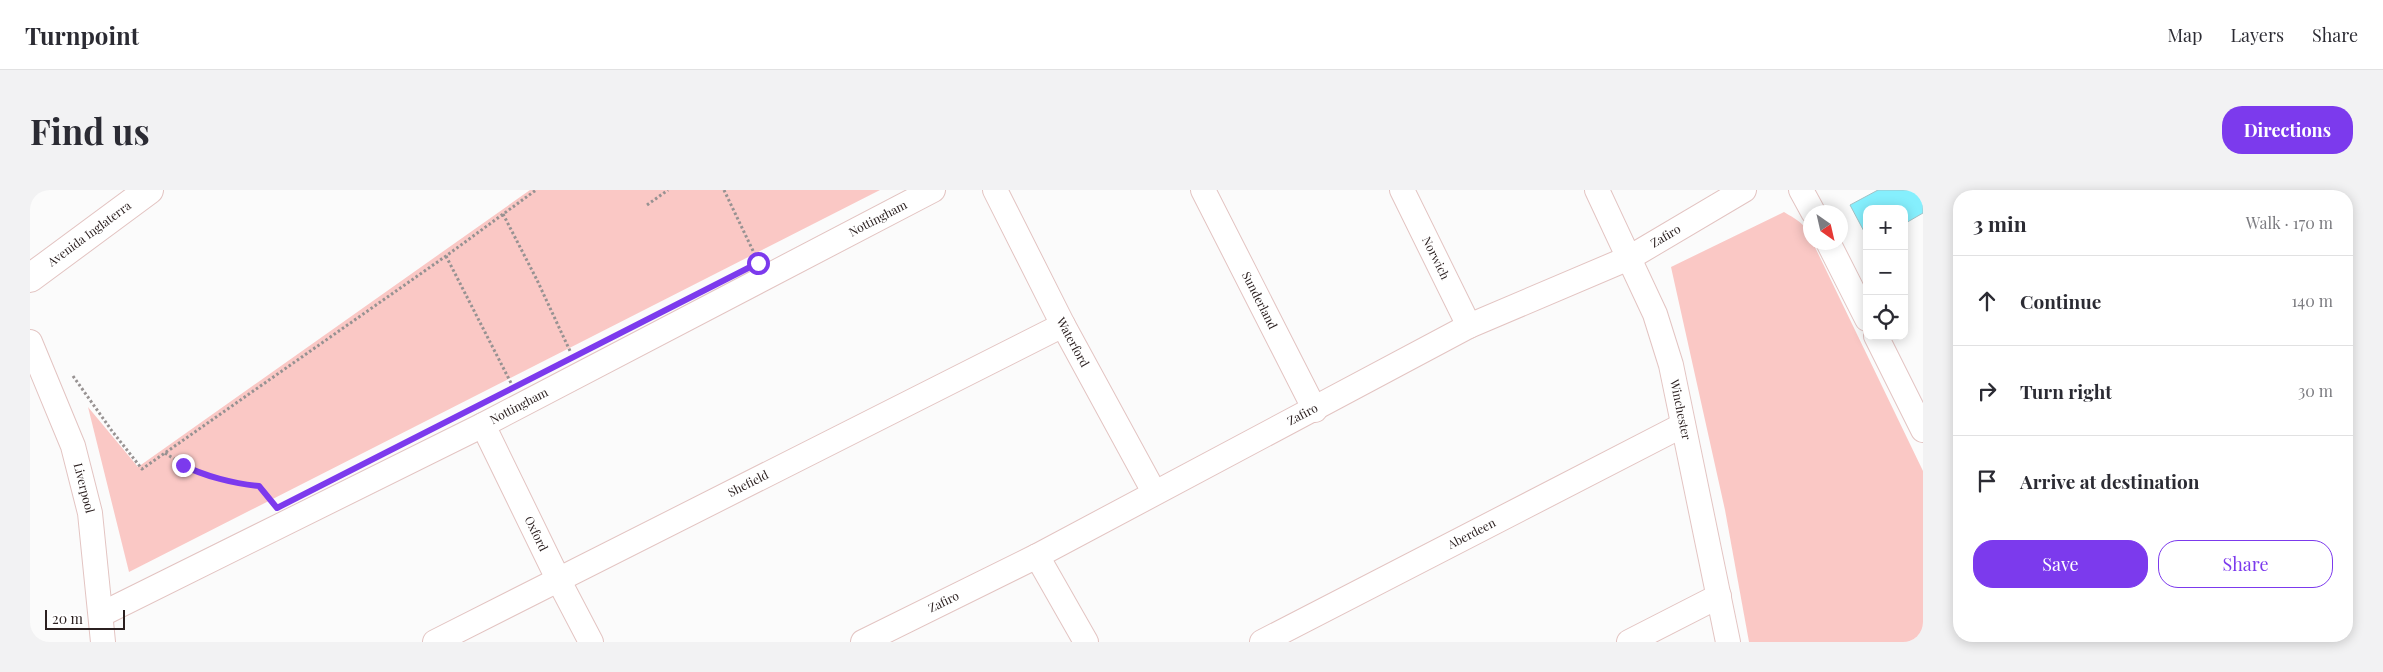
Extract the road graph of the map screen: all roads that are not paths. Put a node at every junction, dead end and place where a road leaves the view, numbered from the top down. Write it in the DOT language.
graph roads {
  1 [pos="149,190"];
  2 [pos="933,190"];
  3 [pos="995,190"];
  4 [pos="1203,190"];
  5 [pos="1402,190"];
  6 [pos="1597,190"];
  7 [pos="1744,190"];
  8 [pos="1801,190"];
  9 [pos="1809,205"];
  10 [pos="1832,250"];
  11 [pos="1630,258"];
  12 [pos="30,278"];
  13 [pos="1863,311"];
  14 [pos="1063,325"];
  15 [pos="1469,326"];
  16 [pos="1878,340"];
  17 [pos="30,342"];
  18 [pos="1315,410"];
  19 [pos="483,424"];
  20 [pos="1683,425"];
  21 [pos="1923,430"];
  22 [pos="1154,492"];
  23 [pos="1037,556"];
  24 [pos="558,581"];
  25 [pos="1719,596"];
  26 [pos="102,614"];
  27 [pos="103,642"];
  28 [pos="435,642"];
  29 [pos="591,642"];
  30 [pos="863,642"];
  31 [pos="1086,642"];
  32 [pos="1262,642"];
  33 [pos="1628,642"];
  34 [pos="1728,642"];
  1 -- 12 [label="street, Avenida Inglaterra"];
  2 -- 19 [label="street, Nottingham"];
  3 -- 14 [label="street, Waterford"];
  4 -- 18 [label="street, Sunderland"];
  5 -- 15 [label="street, Norwich"];
  6 -- 11 [label="street, Winchester"];
  7 -- 11 [label="street, Zafiro"];
  8 -- 9 [label="street"];
  10 -- 13 [label="street"];
  11 -- 15 [label="street, Zafiro"];
  11 -- 20 [label="street, Winchester"];
  14 -- 22 [label="street, Waterford"];
  14 -- 24 [label="street, Shefield"];
  15 -- 18 [label="street, Zafiro"];
  16 -- 21 [label="street"];
  17 -- 26 [label="street, Liverpool"];
  18 -- 22 [label="street, Zafiro"];
  19 -- 24 [label="street, Oxford"];
  19 -- 26 [label="street, Nottingham"];
  20 -- 25 [label="street, Winchester"];
  20 -- 32 [label="street, Aberdeen"];
  22 -- 23 [label="street, Zafiro"];
  23 -- 30 [label="street, Zafiro"];
  23 -- 31 [label="street"];
  24 -- 28 [label="street, Shefield"];
  24 -- 29 [label="street, Oxford"];
  25 -- 33 [label="street"];
  25 -- 34 [label="street, Winchester"];
  26 -- 27 [label="street, Liverpool"];
}
